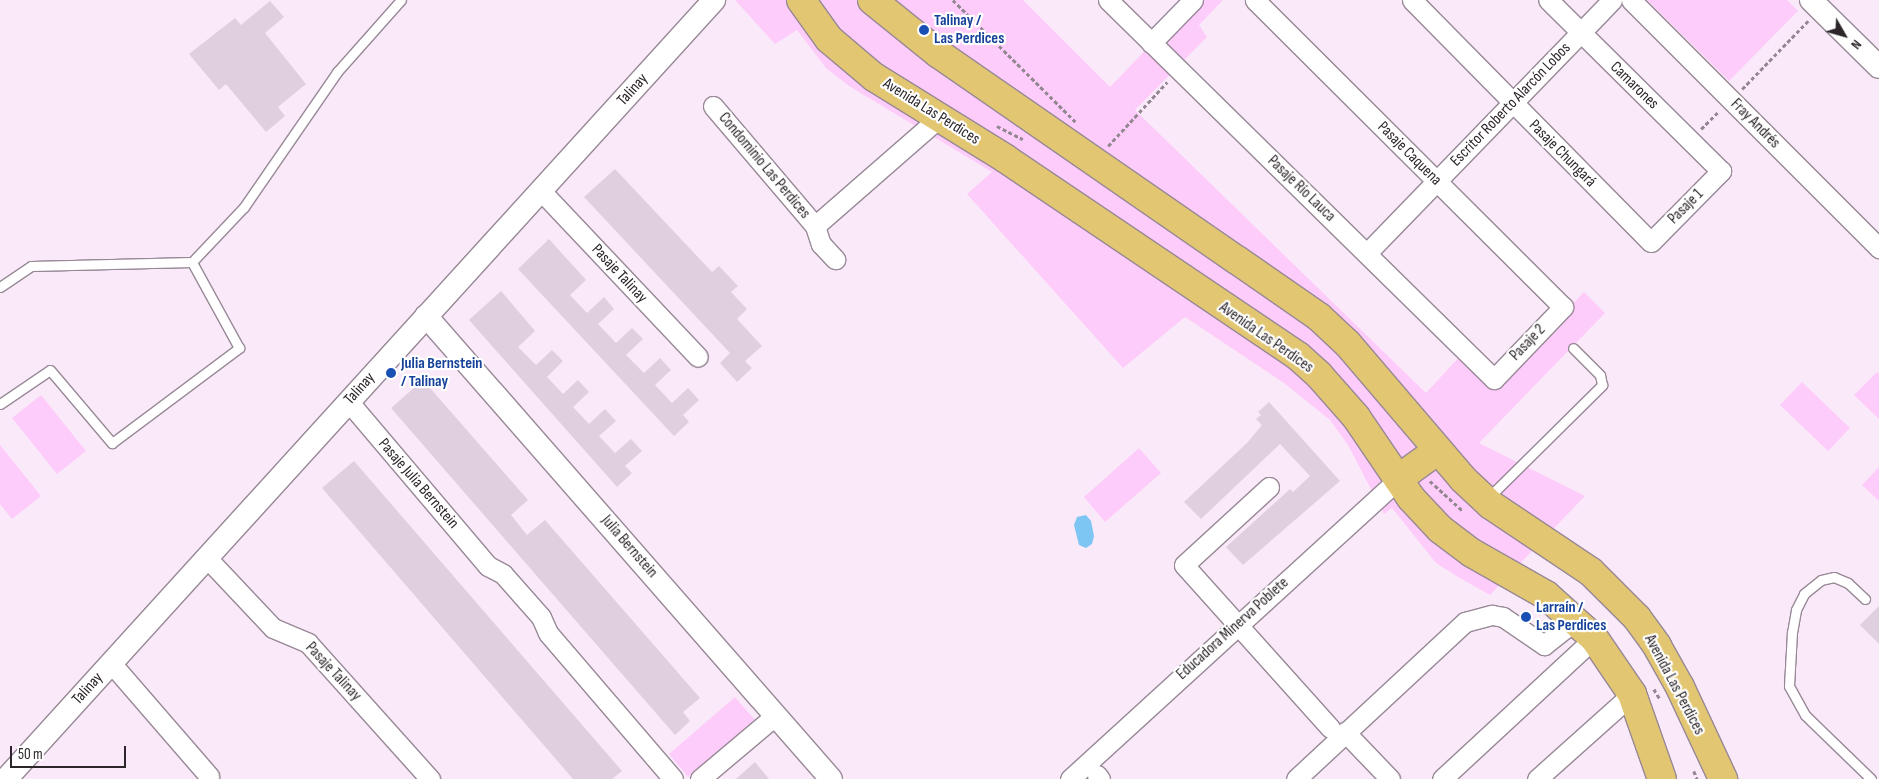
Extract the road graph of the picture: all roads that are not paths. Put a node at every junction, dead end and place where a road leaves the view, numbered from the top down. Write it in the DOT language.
graph roads {
  1 [pos="401,0"];
  2 [pos="714,0"];
  3 [pos="801,0"];
  4 [pos="872,0"];
  5 [pos="1108,0"];
  6 [pos="1193,0"];
  7 [pos="1255,0"];
  8 [pos="1412,0"];
  9 [pos="1548,0"];
  10 [pos="1612,0"];
  11 [pos="1631,0"];
  12 [pos="1818,3"];
  13 [pos="1580,34"];
  14 [pos="1151,43"];
  15 [pos="1879,67"];
  16 [pos="1511,104"];
  17 [pos="713,106"];
  18 [pos="940,118"];
  19 [pos="1721,171"];
  20 [pos="1436,181"];
  21 [pos="541,191"];
  22 [pos="816,226"];
  23 [pos="1651,242"];
  24 [pos="1879,248"];
  25 [pos="1367,253"];
  26 [pos="835,260"];
  27 [pos="192,262"];
  28 [pos="0,287"];
  29 [pos="1563,307"];
  30 [pos="426,316"];
  31 [pos="1573,348"];
  32 [pos="698,357"];
  33 [pos="1494,379"];
  34 [pos="348,401"];
  35 [pos="0,404"];
  36 [pos="1438,450"];
  37 [pos="1398,479"];
  38 [pos="1269,487"];
  39 [pos="1486,500"];
  40 [pos="206,557"];
  41 [pos="1865,599"];
  42 [pos="1236,626"];
  43 [pos="1585,628"];
  44 [pos="111,663"];
  45 [pos="1632,694"];
  46 [pos="776,714"];
  47 [pos="1338,730"];
  48 [pos="209,776"];
  49 [pos="8,778"];
  50 [pos="430,779"];
  51 [pos="673,779"];
  52 [pos="700,779"];
  53 [pos="831,779"];
  54 [pos="1070,779"];
  55 [pos="1296,779"];
  56 [pos="1390,779"];
  57 [pos="1442,779"];
  58 [pos="1537,779"];
  59 [pos="1662,779"];
  60 [pos="1723,779"];
  61 [pos="1871,779"];
  1 -- 27 [label="lane"];
  2 -- 21 [label="street, Talinay"];
  3 -- 18 [label="main road, Avenida Las Perdices"];
  4 -- 36 [label="main road, Avenida Las Perdices"];
  5 -- 14 [label="street, Pasaje Río Lauca"];
  6 -- 14 [label="street"];
  7 -- 20 [label="street, Pasaje Caquena"];
  8 -- 16 [label="street, Pasaje Chungará"];
  9 -- 13 [label="street, Camarones"];
  10 -- 13 [label="street, Escritor Roberto Alarcón Lobos"];
  11 -- 24 [label="street, Fray Andrés"];
  12 -- 15 [label="street"];
  13 -- 16 [label="street, Escritor Roberto Alarcón Lobos"];
  13 -- 19 [label="street, Camarones"];
  14 -- 25 [label="street, Pasaje Río Lauca"];
  16 -- 20 [label="street, Escritor Roberto Alarcón Lobos"];
  16 -- 23 [label="street, Pasaje Chungará"];
  17 -- 22 [label="street, Condominio Las Perdices"];
  18 -- 22 [label="street, Condominio Las Perdices"];
  18 -- 37 [label="main road, Avenida Las Perdices"];
  19 -- 23 [label="street, Pasaje 1"];
  20 -- 25 [label="street, Escritor Roberto Alarcón Lobos"];
  20 -- 29 [label="street, Pasaje Caquena"];
  21 -- 30 [label="street, Talinay"];
  21 -- 32 [label="street, Pasaje Talinay"];
  22 -- 26 [label="street, Condominio Las Perdices"];
  25 -- 33 [label="street, Pasaje Río Lauca"];
  27 -- 28 [label="lane"];
  27 -- 35 [label="lane"];
  29 -- 33 [label="street, Pasaje 2"];
  30 -- 34 [label="street, Talinay"];
  30 -- 46 [label="street, Julia Bernstein"];
  31 -- 39 [label="lane"];
  34 -- 40 [label="street, Talinay"];
  34 -- 51 [label="street, Pasaje Julia Bernstein"];
  36 -- 37 [label="main road"];
  36 -- 39 [label="main road, Avenida Las Perdices"];
  37 -- 42 [label="street, Educadora Minerva Poblete"];
  37 -- 43 [label="main road, Avenida Las Perdices"];
  38 -- 42 [label="street"];
  39 -- 60 [label="main road, Avenida Las Perdices"];
  40 -- 44 [label="street, Talinay"];
  40 -- 50 [label="street, Pasaje Talinay"];
  41 -- 61 [label="lane"];
  42 -- 47 [label="street"];
  42 -- 54 [label="street, Educadora Minerva Poblete"];
  43 -- 45 [label="main road, Avenida Las Perdices"];
  43 -- 47 [label="street"];
  43 -- 57 [label="street"];
  44 -- 48 [label="street"];
  44 -- 49 [label="street, Talinay"];
  45 -- 58 [label="street"];
  45 -- 59 [label="main road, Avenida Las Perdices"];
  46 -- 52 [label="street"];
  46 -- 53 [label="street, Julia Bernstein"];
  47 -- 55 [label="street"];
  47 -- 56 [label="street"];
}
